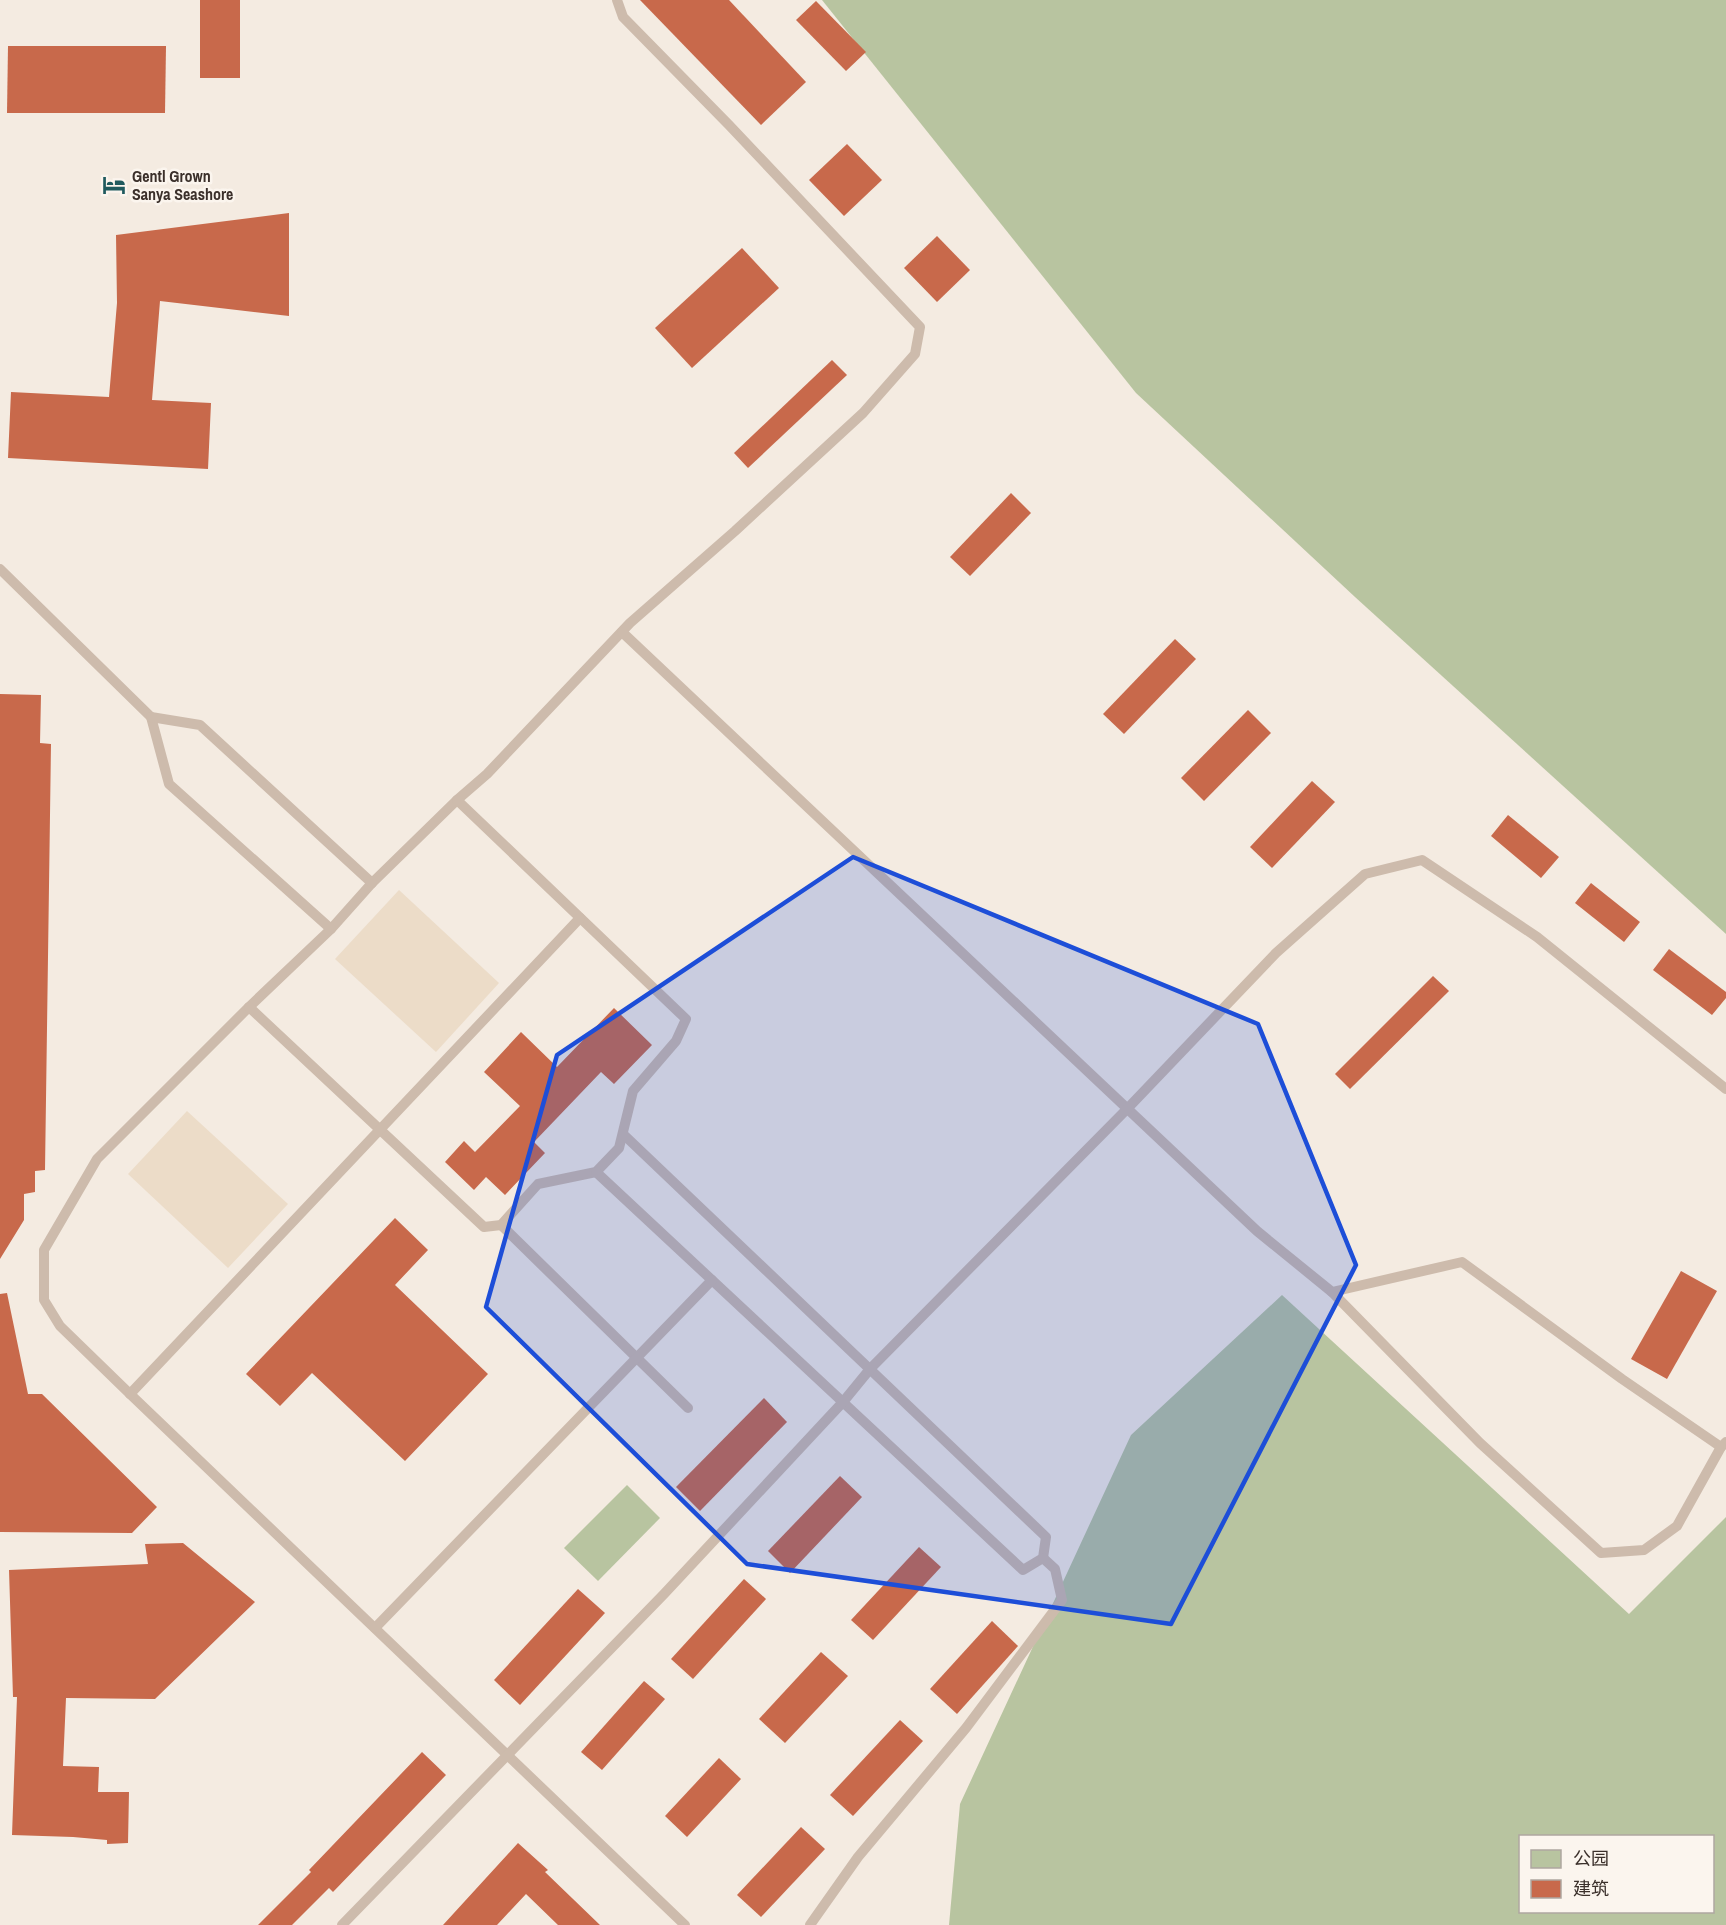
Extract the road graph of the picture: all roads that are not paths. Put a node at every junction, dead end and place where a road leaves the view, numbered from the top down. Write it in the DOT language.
graph roads {
  1 [pos="617,0"];
  2 [pos="0,569"];
  3 [pos="622,632"];
  4 [pos="151,717"];
  5 [pos="457,800"];
  6 [pos="372,883"];
  7 [pos="580,918"];
  8 [pos="331,929"];
  9 [pos="249,1006"];
  10 [pos="1726,1089"];
  11 [pos="1127,1109"];
  12 [pos="380,1130"];
  13 [pos="623,1134"];
  14 [pos="596,1172"];
  15 [pos="501,1225"];
  16 [pos="712,1280"];
  17 [pos="1332,1292"];
  18 [pos="636,1358"];
  19 [pos="870,1369"];
  20 [pos="130,1394"];
  21 [pos="843,1402"];
  22 [pos="688,1408"];
  23 [pos="1723,1445"];
  24 [pos="1043,1558"];
  25 [pos="375,1628"];
  26 [pos="507,1754"];
  27 [pos="342,1925"];
  28 [pos="685,1925"];
  29 [pos="810,1925"];
  1 -- 3 [label="lane"];
  2 -- 4 [label="lane"];
  3 -- 5 [label="lane"];
  3 -- 11 [label="lane"];
  4 -- 6 [label="lane"];
  4 -- 8 [label="lane"];
  5 -- 6 [label="lane"];
  5 -- 7 [label="lane"];
  6 -- 8 [label="lane"];
  7 -- 12 [label="lane"];
  7 -- 13 [label="lane"];
  8 -- 9 [label="lane"];
  9 -- 12 [label="lane"];
  9 -- 20 [label="lane"];
  10 -- 11 [label="lane"];
  11 -- 17 [label="lane"];
  11 -- 19 [label="lane"];
  12 -- 15 [label="lane"];
  12 -- 20 [label="lane"];
  13 -- 14 [label="lane"];
  13 -- 19 [label="lane"];
  14 -- 15 [label="lane"];
  14 -- 16 [label="lane"];
  15 -- 18 [label="lane"];
  16 -- 18 [label="lane"];
  16 -- 21 [label="lane"];
  17 -- 23 [label="lane"];
  17 -- 23 [label="lane"];
  18 -- 22 [label="lane"];
  18 -- 25 [label="lane"];
  19 -- 21 [label="lane"];
  19 -- 24 [label="lane"];
  20 -- 25 [label="lane"];
  21 -- 24 [label="lane"];
  21 -- 26 [label="lane"];
  24 -- 29 [label="lane"];
  25 -- 26 [label="lane"];
  26 -- 27 [label="lane"];
  26 -- 28 [label="lane"];
}
